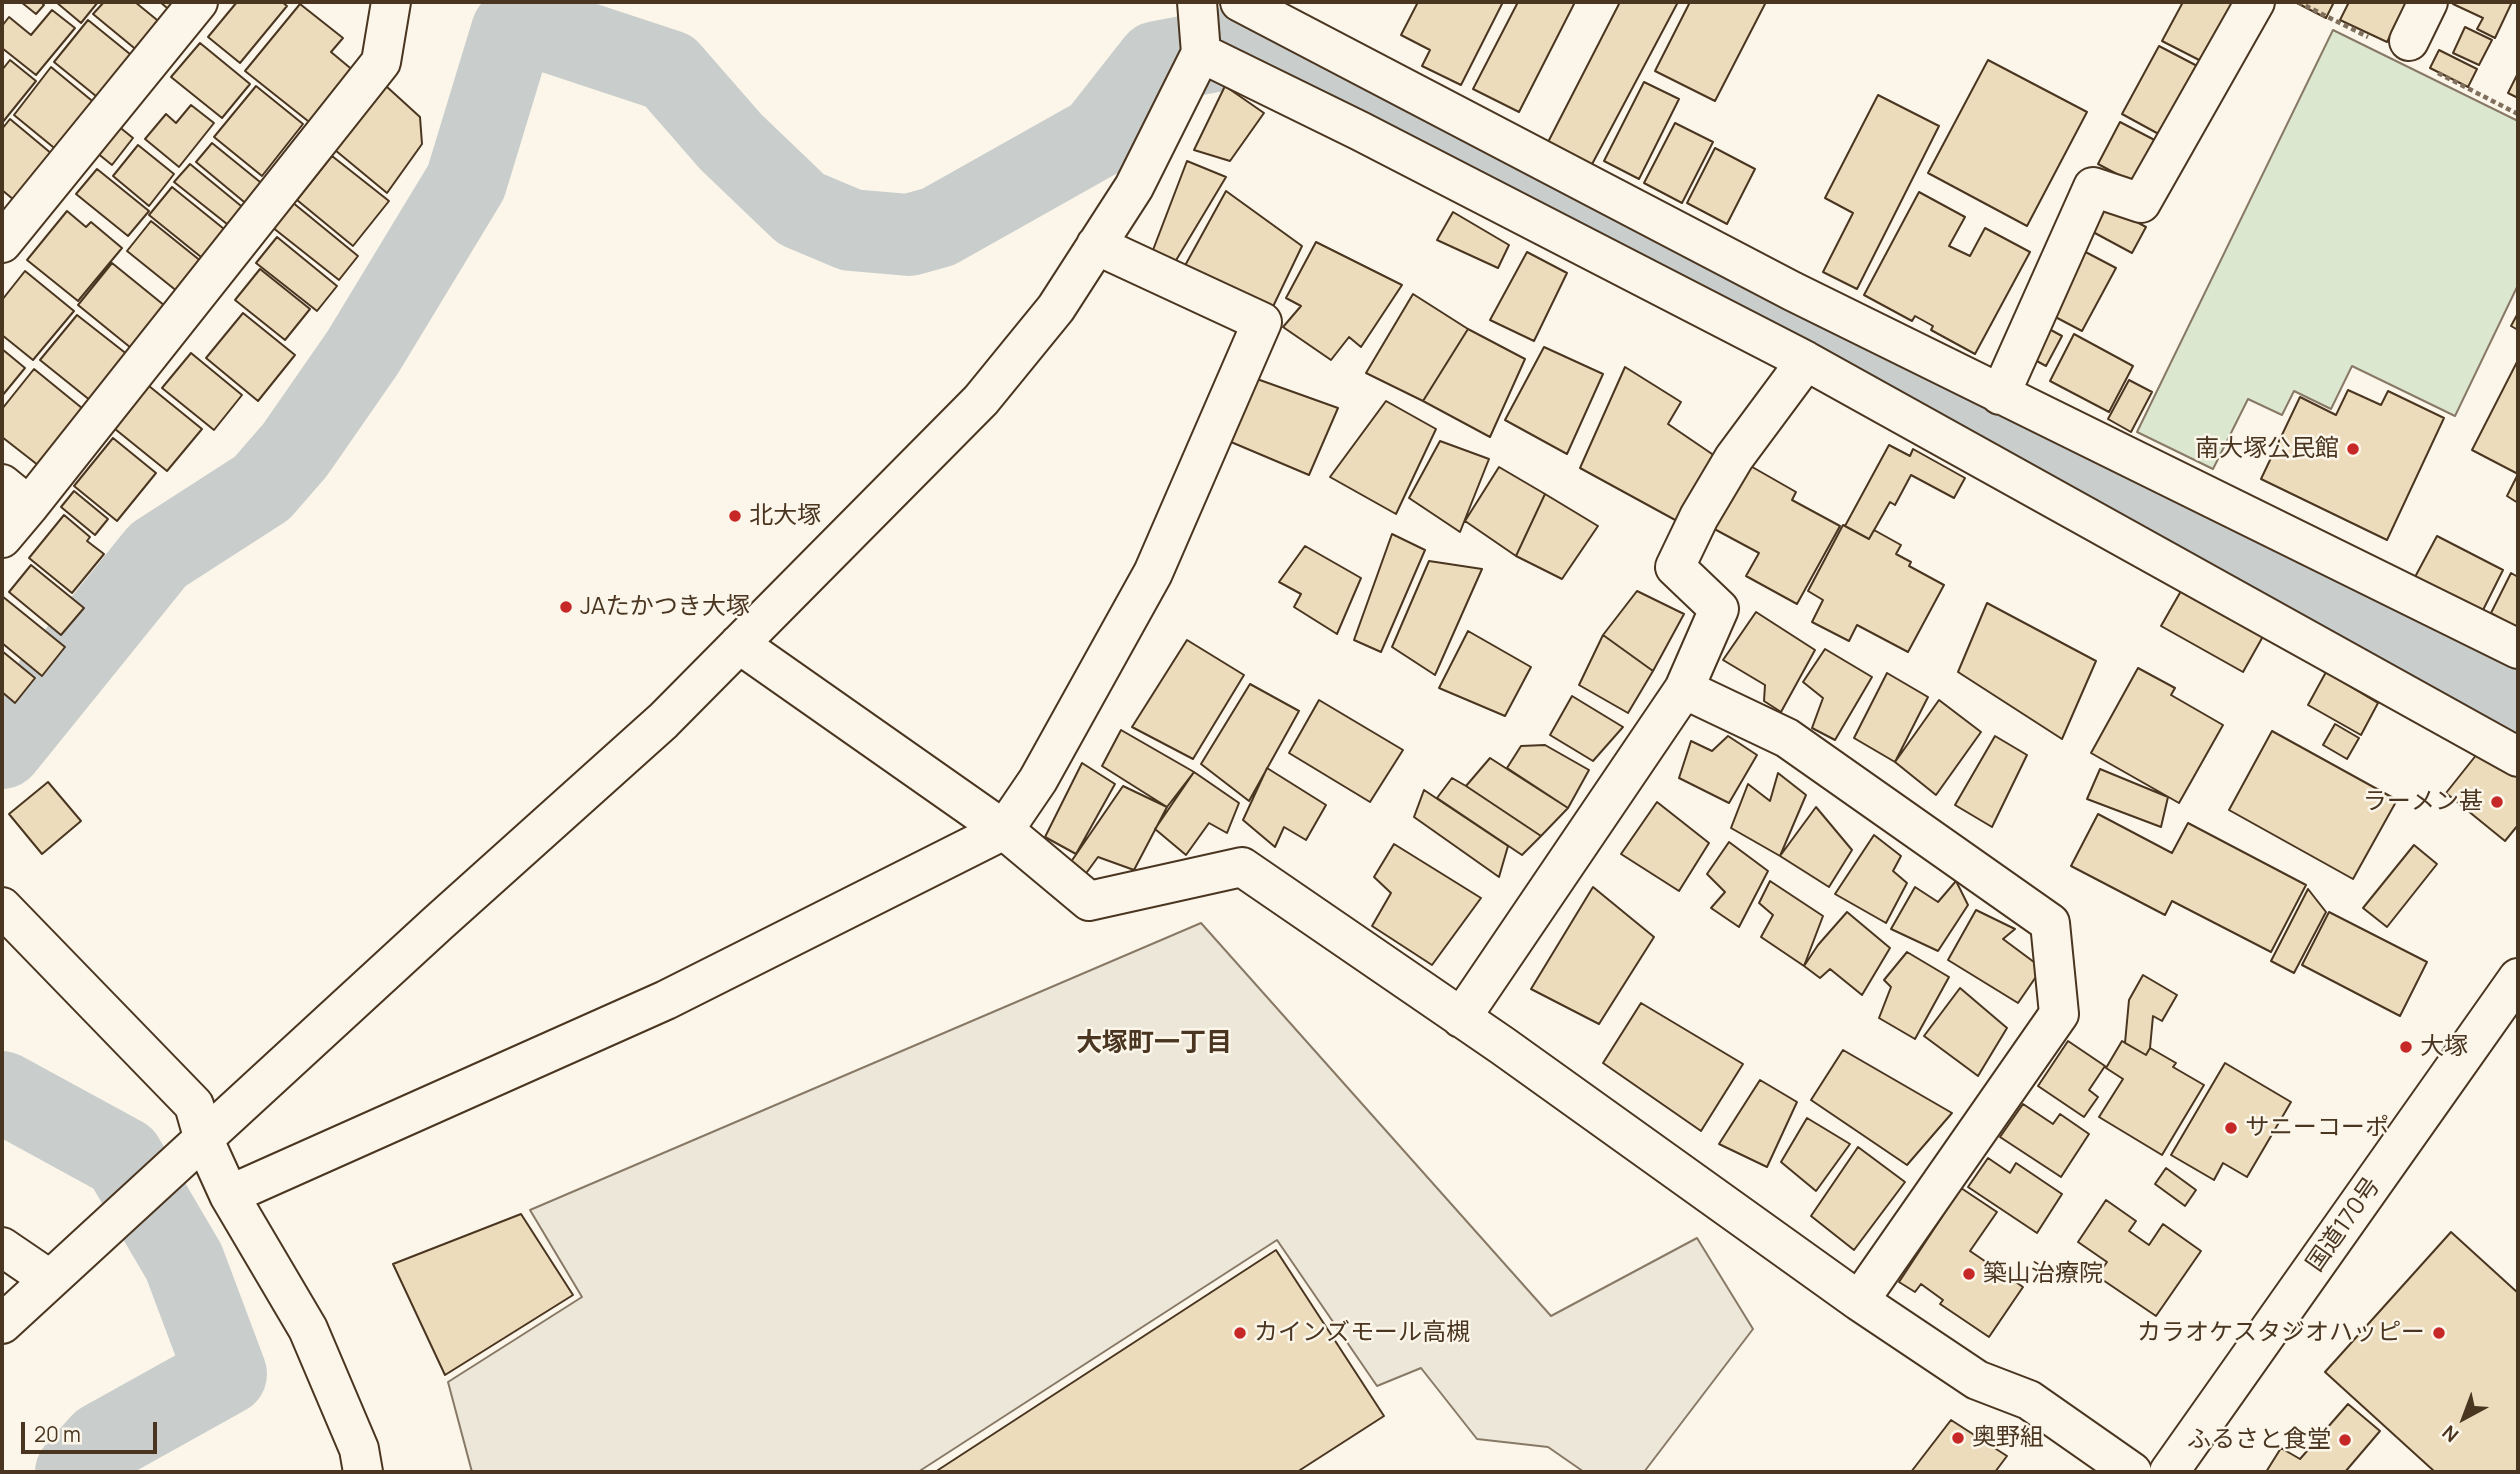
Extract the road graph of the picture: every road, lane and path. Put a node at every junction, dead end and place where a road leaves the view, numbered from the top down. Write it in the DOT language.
graph roads {
  1 [pos="198,2"];
  2 [pos="391,2"];
  3 [pos="1197,2"];
  4 [pos="1240,2"];
  5 [pos="2255,2"];
  6 [pos="2428,2"];
  7 [pos="2409,41"];
  8 [pos="1201,53"];
  9 [pos="2,243"];
  10 [pos="1096,244"];
  11 [pos="1805,361"];
  12 [pos="2000,395"];
  13 [pos="15,495"];
  14 [pos="2,538"];
  15 [pos="739,644"];
  16 [pos="2518,649"];
  17 [pos="1684,689"];
  18 [pos="2518,757"];
  19 [pos="1004,830"];
  20 [pos="2,907"];
  21 [pos="2518,978"];
  22 [pos="1461,1018"];
  23 [pos="204,1140"];
  24 [pos="229,1195"];
  25 [pos="2,1247"];
  26 [pos="50,1279"];
  27 [pos="1859,1301"];
  28 [pos="2,1324"];
  29 [pos="363,1472"];
  30 [pos="2132,1472"];
  31 [pos="2169,1472"];
  1 -- 9 [label="main road"];
  2 -- 13 [label="main road"];
  3 -- 8 [label="main road"];
  4 -- 12 [label="main road"];
  5 -- 12 [label="main road"];
  6 -- 7 [label="main road"];
  8 -- 10 [label="main road"];
  8 -- 11 [label="main road"];
  10 -- 15 [label="main road"];
  10 -- 19 [label="main road"];
  11 -- 17 [label="main road"];
  11 -- 18 [label="main road"];
  12 -- 16 [label="main road"];
  13 -- 14 [label="main road"];
  15 -- 19 [label="main road"];
  15 -- 23 [label="main road"];
  17 -- 22 [label="main road"];
  17 -- 27 [label="main road"];
  19 -- 22 [label="main road"];
  19 -- 24 [label="main road"];
  20 -- 23 [label="main road"];
  21 -- 31 [label="main road, 国道170号"];
  22 -- 27 [label="main road"];
  23 -- 24 [label="main road"];
  23 -- 26 [label="main road"];
  24 -- 29 [label="main road"];
  25 -- 26 [label="main road"];
  26 -- 28 [label="main road"];
  27 -- 30 [label="main road"];
}
